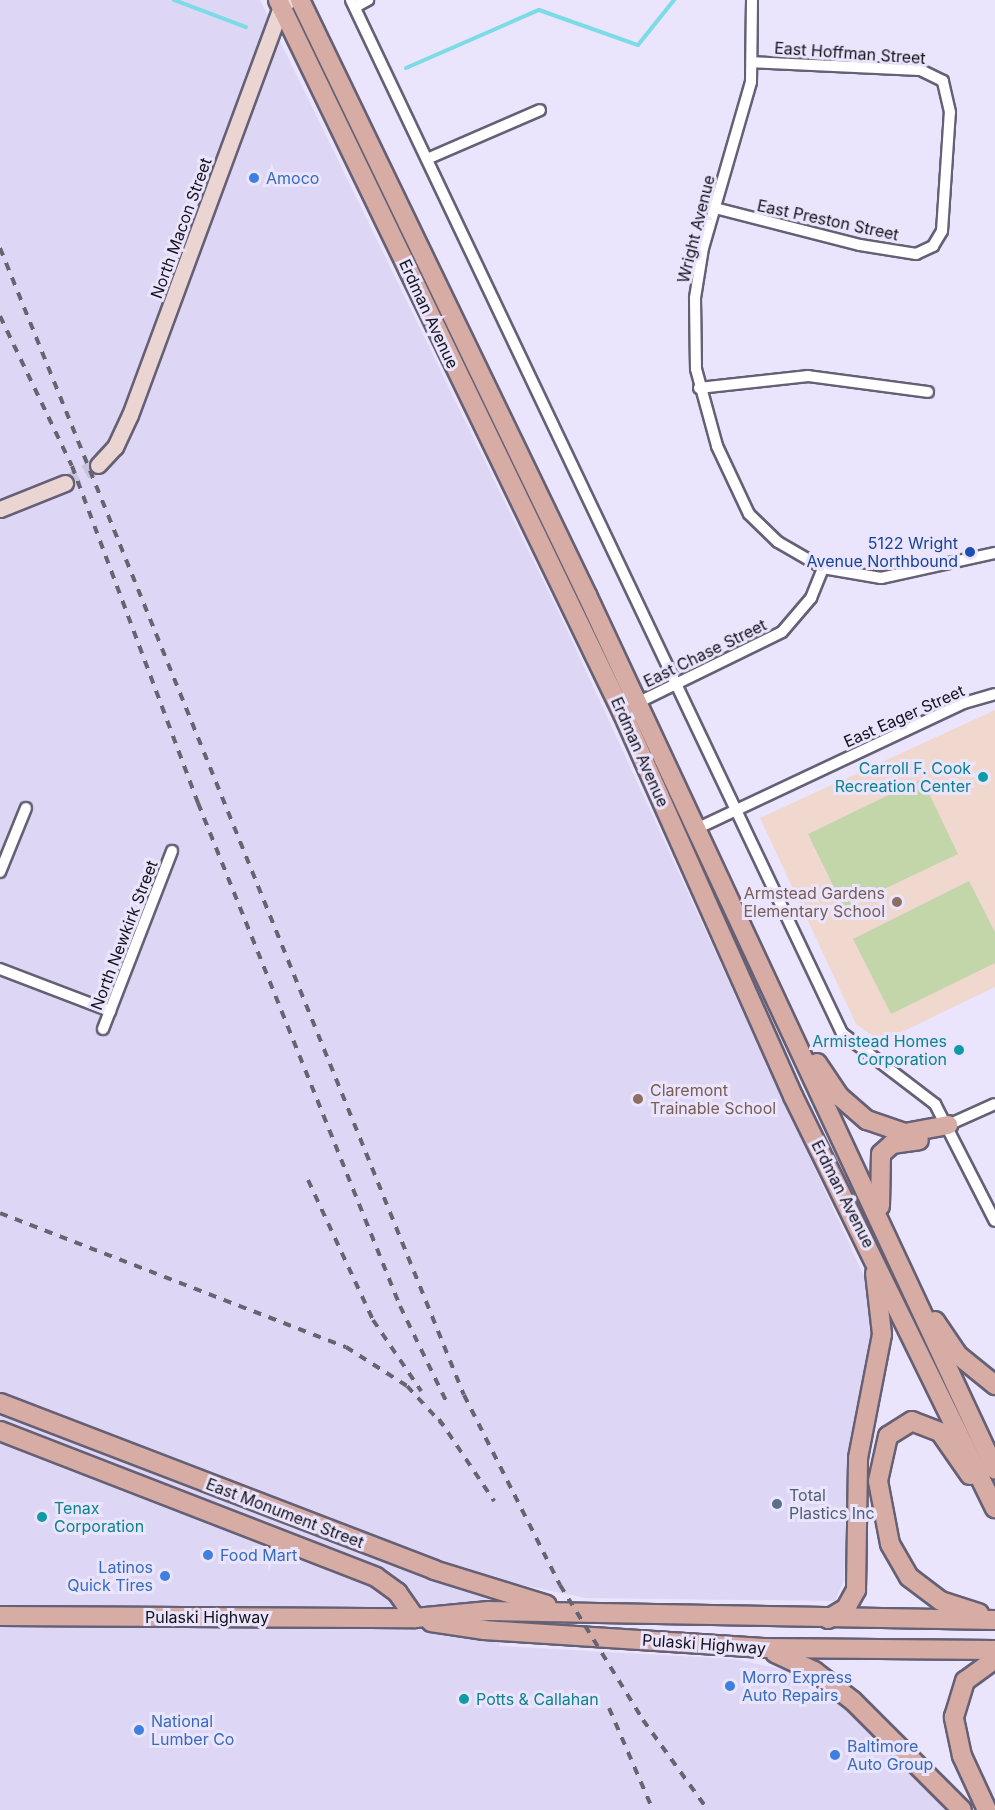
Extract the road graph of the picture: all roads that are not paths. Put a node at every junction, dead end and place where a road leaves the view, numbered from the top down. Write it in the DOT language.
graph roads {
  1 [pos="300,0"];
  2 [pos="368,0"];
  3 [pos="752,0"];
  4 [pos="283,2"];
  5 [pos="353,3"];
  6 [pos="753,62"];
  7 [pos="540,110"];
  8 [pos="427,159"];
  9 [pos="715,208"];
  10 [pos="933,246"];
  11 [pos="699,388"];
  12 [pos="928,392"];
  13 [pos="98,465"];
  14 [pos="65,483"];
  15 [pos="0,509"];
  16 [pos="995,553"];
  17 [pos="823,568"];
  18 [pos="678,686"];
  19 [pos="995,694"];
  20 [pos="637,703"];
  21 [pos="26,808"];
  22 [pos="737,809"];
  23 [pos="696,829"];
  24 [pos="172,851"];
  25 [pos="0,872"];
  26 [pos="0,969"];
  27 [pos="772,992"];
  28 [pos="110,1011"];
  29 [pos="103,1029"];
  30 [pos="995,1104"];
  31 [pos="948,1125"];
  32 [pos="995,1221"];
  33 [pos="883,1223"];
  34 [pos="870,1248"];
  35 [pos="910,1285"];
  36 [pos="995,1385"];
  37 [pos="0,1403"];
  38 [pos="0,1431"];
  39 [pos="995,1469"];
  40 [pos="995,1508"];
  41 [pos="995,1520"];
  42 [pos="574,1612"];
  43 [pos="0,1616"];
  44 [pos="415,1618"];
  45 [pos="995,1618"];
  46 [pos="827,1620"];
  47 [pos="762,1648"];
  48 [pos="995,1650"];
  49 [pos="995,1659"];
  50 [pos="962,1810"];
  51 [pos="987,1810"];
  1 -- 20 [label="main road, Erdman Avenue"];
  2 -- 5 [label="street"];
  3 -- 6 [label="street, Wright Avenue"];
  4 -- 13 [label="street, North Macon Street"];
  4 -- 34 [label="main road, Erdman Avenue"];
  5 -- 8 [label="street"];
  6 -- 9 [label="street, Wright Avenue"];
  6 -- 10 [label="street, East Hoffman Street"];
  7 -- 8 [label="street"];
  8 -- 18 [label="street"];
  9 -- 10 [label="street, East Preston Street"];
  9 -- 11 [label="street, Wright Avenue"];
  11 -- 12 [label="street"];
  11 -- 17 [label="street, Wright Avenue"];
  14 -- 15 [label="street"];
  16 -- 17 [label="street, Wright Avenue"];
  17 -- 18 [label="street, East Chase Street"];
  18 -- 20 [label="street, East Chase Street"];
  18 -- 22 [label="street"];
  19 -- 22 [label="street, East Eager Street"];
  20 -- 23 [label="main road, Erdman Avenue"];
  21 -- 25 [label="street"];
  22 -- 23 [label="street, East Eager Street"];
  22 -- 31 [label="street"];
  23 -- 27 [label="main road, Erdman Avenue"];
  24 -- 28 [label="street, North Newkirk Street"];
  26 -- 28 [label="street"];
  27 -- 31 [label="main road"];
  27 -- 33 [label="main road, Erdman Avenue"];
  28 -- 29 [label="street, North Newkirk Street"];
  30 -- 31 [label="street"];
  31 -- 32 [label="street"];
  31 -- 33 [label="main road"];
  33 -- 35 [label="main road, Erdman Avenue"];
  34 -- 40 [label="main road, Erdman Avenue"];
  34 -- 46 [label="main road"];
  35 -- 36 [label="main road"];
  35 -- 39 [label="main road, Erdman Avenue"];
  37 -- 42 [label="main road, East Monument Street"];
  38 -- 44 [label="main road, East Monument Street"];
  41 -- 45 [label="main road"];
  42 -- 44 [label="main road, Pulaski Highway"];
  42 -- 46 [label="main road, Pulaski Highway"];
  43 -- 44 [label="main road, Pulaski Highway"];
  44 -- 47 [label="main road, Pulaski Highway"];
  45 -- 46 [label="main road, Pulaski Highway"];
  47 -- 48 [label="main road, Pulaski Highway"];
  47 -- 50 [label="main road"];
  49 -- 51 [label="main road"];
}
